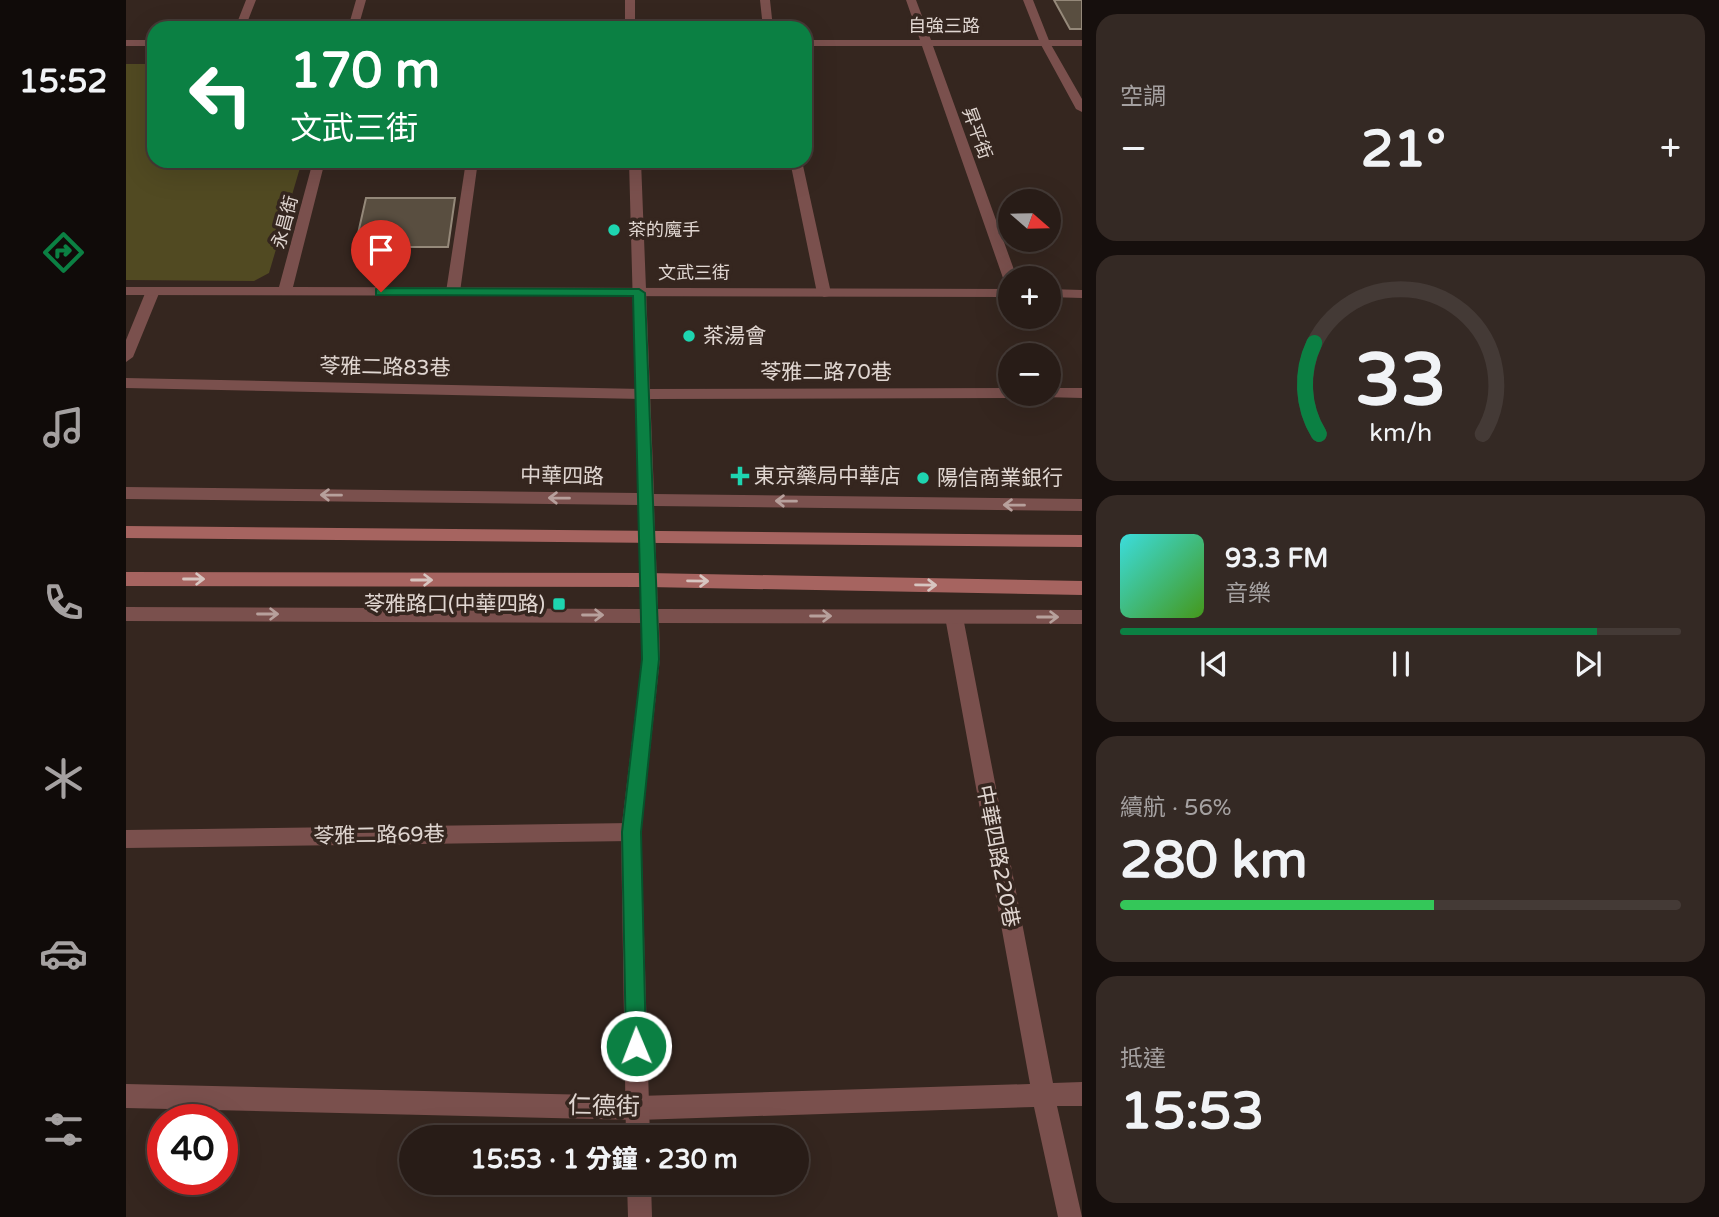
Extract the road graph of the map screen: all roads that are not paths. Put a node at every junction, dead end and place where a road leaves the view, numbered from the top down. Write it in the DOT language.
graph roads {
  1 [pos="251,0"];
  2 [pos="361,0"];
  3 [pos="630,0"];
  4 [pos="765,0"];
  5 [pos="911,0"];
  6 [pos="1028,0"];
  7 [pos="243,21"];
  8 [pos="355,21"];
  9 [pos="631,21"];
  10 [pos="767,21"];
  11 [pos="126,43"];
  12 [pos="147,43"];
  13 [pos="812,43"];
  14 [pos="927,43"];
  15 [pos="1045,43"];
  16 [pos="1082,43"];
  17 [pos="1082,109"];
  18 [pos="317,168"];
  19 [pos="471,168"];
  20 [pos="635,168"];
  21 [pos="797,168"];
  22 [pos="1006,266"];
  23 [pos="126,291"];
  24 [pos="153,291"];
  25 [pos="285,292"];
  26 [pos="453,292"];
  27 [pos="639,293"];
  28 [pos="824,293"];
  29 [pos="998,293"];
  30 [pos="1061,293"];
  31 [pos="1082,294"];
  32 [pos="126,357"];
  33 [pos="126,383"];
  34 [pos="998,393"];
  35 [pos="1061,393"];
  36 [pos="1082,393"];
  37 [pos="642,394"];
  38 [pos="126,493"];
  39 [pos="646,499"];
  40 [pos="1082,505"];
  41 [pos="126,532"];
  42 [pos="647,537"];
  43 [pos="1082,541"];
  44 [pos="126,579"];
  45 [pos="648,580"];
  46 [pos="1082,588"];
  47 [pos="126,614"];
  48 [pos="650,615"];
  49 [pos="954,617"];
  50 [pos="1082,617"];
  51 [pos="632,832"];
  52 [pos="126,839"];
  53 [pos="1043,1094"];
  54 [pos="1082,1094"];
  55 [pos="126,1096"];
  56 [pos="638,1108"];
  57 [pos="638,1125"];
  58 [pos="639,1195"];
  59 [pos="640,1217"];
  60 [pos="1070,1217"];
  1 -- 7 [label="street"];
  2 -- 8 [label="street"];
  3 -- 9 [label="street"];
  4 -- 10 [label="street"];
  5 -- 14 [label="street, 昇平街"];
  6 -- 15 [label="street"];
  11 -- 12 [label="street"];
  13 -- 14 [label="street, 自強三路"];
  14 -- 15 [label="street, 自強三路"];
  14 -- 22 [label="street, 昇平街"];
  15 -- 16 [label="street, 自強三路"];
  15 -- 17 [label="street"];
  18 -- 25 [label="street, 永昌街"];
  19 -- 26 [label="street"];
  20 -- 27 [label="street"];
  21 -- 28 [label="street"];
  23 -- 24 [label="street, 文武三街"];
  24 -- 25 [label="street, 文武三街"];
  24 -- 32 [label="street"];
  25 -- 26 [label="street, 文武三街"];
  26 -- 27 [label="street, 文武三街"];
  27 -- 28 [label="street, 文武三街"];
  27 -- 37 [label="street"];
  28 -- 29 [label="street, 文武三街"];
  30 -- 31 [label="street"];
  33 -- 37 [label="street, 苓雅二路83巷"];
  34 -- 37 [label="street, 苓雅二路70巷"];
  35 -- 36 [label="street"];
  37 -- 39 [label="street"];
  39 -- 38 [label="street, 中華四路, one-way"];
  40 -- 39 [label="street, 中華四路, one-way"];
  39 -- 42 [label="street"];
  41 -- 42 [label="main road"];
  42 -- 43 [label="main road"];
  42 -- 45 [label="street"];
  44 -- 45 [label="main road, one-way"];
  45 -- 46 [label="main road, one-way"];
  45 -- 48 [label="street"];
  47 -- 48 [label="street, one-way"];
  48 -- 49 [label="street, one-way"];
  48 -- 51 [label="street"];
  49 -- 50 [label="street, one-way"];
  49 -- 53 [label="street, 中華四路220巷"];
  51 -- 52 [label="street, 苓雅二路69巷"];
  51 -- 56 [label="street"];
  53 -- 54 [label="street, 仁德街"];
  53 -- 56 [label="street, 仁德街"];
  53 -- 60 [label="street, 中華四路220巷"];
  55 -- 56 [label="street, 仁德街"];
  56 -- 57 [label="street"];
  58 -- 59 [label="street"];
}
